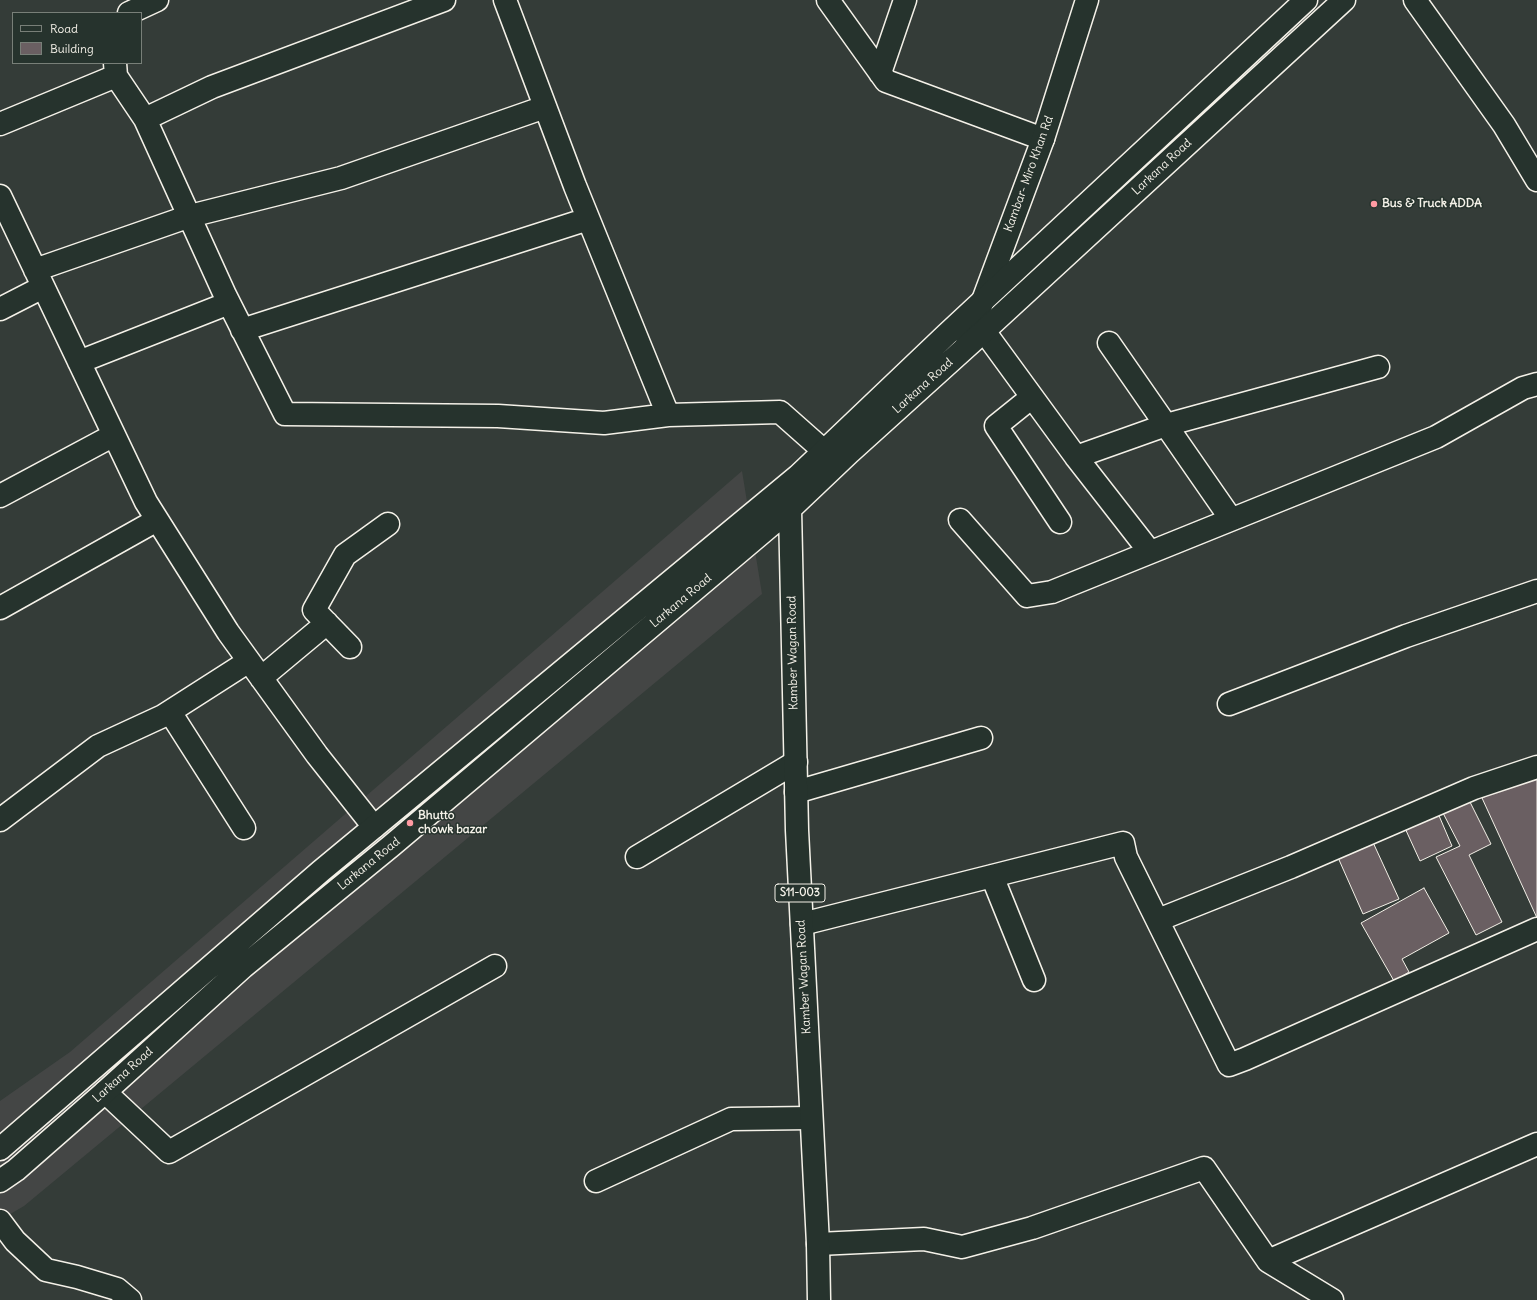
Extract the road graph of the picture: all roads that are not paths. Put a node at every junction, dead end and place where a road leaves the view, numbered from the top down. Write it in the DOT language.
graph roads {
  1 [pos="157,0"];
  2 [pos="444,0"];
  3 [pos="505,0"];
  4 [pos="828,0"];
  5 [pos="905,0"];
  6 [pos="1088,0"];
  7 [pos="1306,0"];
  8 [pos="1344,0"];
  9 [pos="1414,0"];
  10 [pos="131,12"];
  11 [pos="1244,58"];
  12 [pos="116,70"];
  13 [pos="880,73"];
  14 [pos="1260,76"];
  15 [pos="545,107"];
  16 [pos="145,119"];
  17 [pos="0,124"];
  18 [pos="1043,139"];
  19 [pos="1537,180"];
  20 [pos="0,196"];
  21 [pos="190,216"];
  22 [pos="588,219"];
  23 [pos="39,279"];
  24 [pos="982,302"];
  25 [pos="229,303"];
  26 [pos="0,309"];
  27 [pos="242,330"];
  28 [pos="984,331"];
  29 [pos="1109,343"];
  30 [pos="966,346"];
  31 [pos="78,362"];
  32 [pos="1378,367"];
  33 [pos="1537,384"];
  34 [pos="1032,397"];
  35 [pos="668,415"];
  36 [pos="1166,425"];
  37 [pos="114,435"];
  38 [pos="824,451"];
  39 [pos="1076,457"];
  40 [pos="784,487"];
  41 [pos="0,496"];
  42 [pos="790,509"];
  43 [pos="1231,519"];
  44 [pos="157,520"];
  45 [pos="960,520"];
  46 [pos="1060,522"];
  47 [pos="388,524"];
  48 [pos="1150,552"];
  49 [pos="1537,592"];
  50 [pos="0,608"];
  51 [pos="327,623"];
  52 [pos="350,647"];
  53 [pos="255,670"];
  54 [pos="1229,704"];
  55 [pos="170,712"];
  56 [pos="981,738"];
  57 [pos="796,762"];
  58 [pos="1537,767"];
  59 [pos="796,792"];
  60 [pos="0,820"];
  61 [pos="374,826"];
  62 [pos="244,828"];
  63 [pos="637,857"];
  64 [pos="992,876"];
  65 [pos="1158,920"];
  66 [pos="802,924"];
  67 [pos="1537,930"];
  68 [pos="495,966"];
  69 [pos="1034,980"];
  70 [pos="106,1092"];
  71 [pos="811,1118"];
  72 [pos="1537,1144"];
  73 [pos="0,1149"];
  74 [pos="0,1181"];
  75 [pos="596,1181"];
  76 [pos="0,1220"];
  77 [pos="818,1244"];
  78 [pos="1268,1261"];
  79 [pos="130,1300"];
  80 [pos="819,1300"];
  81 [pos="1332,1300"];
  1 -- 10 [label="street"];
  2 -- 16 [label="street"];
  3 -- 15 [label="street"];
  4 -- 13 [label="street"];
  5 -- 13 [label="street"];
  6 -- 18 [label="street, Kambar- Miro Khan Rd"];
  7 -- 11 [label="street, Larkana Road"];
  8 -- 14 [label="street, Larkana Road"];
  9 -- 19 [label="street"];
  11 -- 14 [label="street"];
  11 -- 24 [label="street, Larkana Road"];
  12 -- 16 [label="street"];
  12 -- 17 [label="street"];
  13 -- 18 [label="street"];
  14 -- 28 [label="street, Larkana Road"];
  15 -- 21 [label="street"];
  15 -- 22 [label="street"];
  16 -- 21 [label="street"];
  18 -- 24 [label="street, Kambar- Miro Khan Rd"];
  20 -- 23 [label="street"];
  21 -- 23 [label="street"];
  21 -- 25 [label="street"];
  22 -- 27 [label="street"];
  22 -- 35 [label="street"];
  23 -- 26 [label="street"];
  23 -- 31 [label="street"];
  24 -- 30 [label="street, Kambar- Miro Khan Rd"];
  24 -- 38 [label="street, Larkana Road"];
  25 -- 27 [label="street"];
  25 -- 31 [label="street"];
  27 -- 35 [label="street"];
  28 -- 30 [label="street, Larkana Road"];
  28 -- 34 [label="street"];
  29 -- 36 [label="street"];
  30 -- 42 [label="street, Larkana Road"];
  31 -- 37 [label="street"];
  32 -- 36 [label="street"];
  33 -- 43 [label="street"];
  34 -- 39 [label="street"];
  34 -- 46 [label="street"];
  35 -- 38 [label="street"];
  36 -- 39 [label="street"];
  36 -- 43 [label="street"];
  37 -- 41 [label="street"];
  37 -- 44 [label="street"];
  38 -- 40 [label="street, Larkana Road"];
  39 -- 48 [label="street"];
  40 -- 42 [label="street, Kamber Wagan Road / S11-003"];
  40 -- 61 [label="street, Larkana Road"];
  42 -- 57 [label="street, Kamber Wagan Road / S11-003"];
  42 -- 70 [label="street, Larkana Road"];
  43 -- 48 [label="street"];
  44 -- 50 [label="street"];
  44 -- 53 [label="street"];
  45 -- 48 [label="street"];
  47 -- 51 [label="street"];
  49 -- 54 [label="street"];
  51 -- 52 [label="street"];
  51 -- 53 [label="street"];
  53 -- 55 [label="street"];
  53 -- 61 [label="street"];
  55 -- 60 [label="street"];
  55 -- 62 [label="street"];
  56 -- 59 [label="street"];
  57 -- 59 [label="street, Kamber Wagan Road / S11-003"];
  57 -- 63 [label="street"];
  58 -- 65 [label="street"];
  59 -- 66 [label="street, Kamber Wagan Road / S11-003"];
  61 -- 73 [label="street, Larkana Road"];
  64 -- 65 [label="street"];
  64 -- 66 [label="street"];
  64 -- 69 [label="street"];
  65 -- 67 [label="street"];
  66 -- 71 [label="street, Kamber Wagan Road / S11-003"];
  68 -- 70 [label="street"];
  70 -- 74 [label="street, Larkana Road"];
  71 -- 75 [label="street"];
  71 -- 77 [label="street, Kamber Wagan Road / S11-003"];
  72 -- 78 [label="street"];
  76 -- 79 [label="street"];
  77 -- 78 [label="street"];
  77 -- 80 [label="street, Kamber Wagan Road / S11-003"];
  78 -- 81 [label="street"];
}
